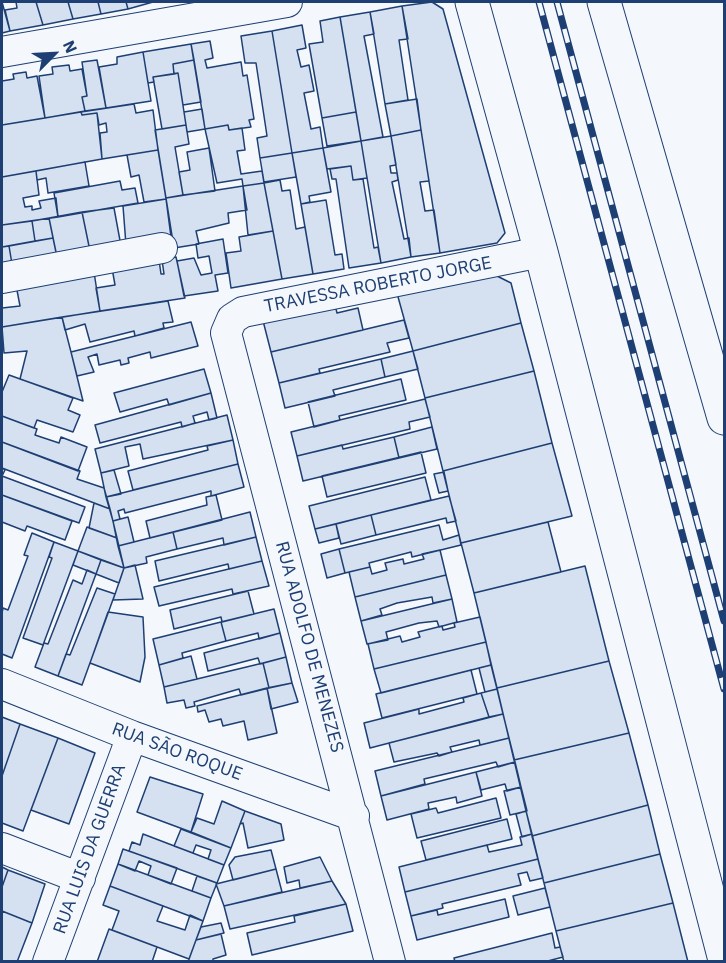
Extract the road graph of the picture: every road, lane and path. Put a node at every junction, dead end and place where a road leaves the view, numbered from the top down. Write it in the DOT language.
graph roads {
  1 [pos="287,2"];
  2 [pos="472,2"];
  3 [pos="604,2"];
  4 [pos="177,11"];
  5 [pos="2,52"];
  6 [pos="162,248"];
  7 [pos="541,252"];
  8 [pos="2,278"];
  9 [pos="226,333"];
  10 [pos="724,418"];
  11 [pos="2,684"];
  12 [pos="132,736"];
  13 [pos="354,816"];
  14 [pos="2,848"];
  15 [pos="80,878"];
  16 [pos="724,956"];
  17 [pos="48,962"];
  18 [pos="390,962"];
  1 -- 4 [label="street"];
  2 -- 7 [label="main road"];
  3 -- 10 [label="main road"];
  4 -- 5 [label="street"];
  6 -- 8 [label="street"];
  7 -- 9 [label="street, TRAVESSA ROBERTO JORGE"];
  7 -- 16 [label="main road"];
  9 -- 13 [label="street, RUA ADOLFO DE MENEZES"];
  11 -- 12 [label="street, RUA SÃO ROQUE"];
  12 -- 13 [label="street, RUA SÃO ROQUE"];
  12 -- 15 [label="street, RUA LUIS DA GUERRA"];
  13 -- 18 [label="street, RUA ADOLFO DE MENEZES"];
  14 -- 15 [label="street"];
  15 -- 17 [label="street, RUA LUIS DA GUERRA"];
}
